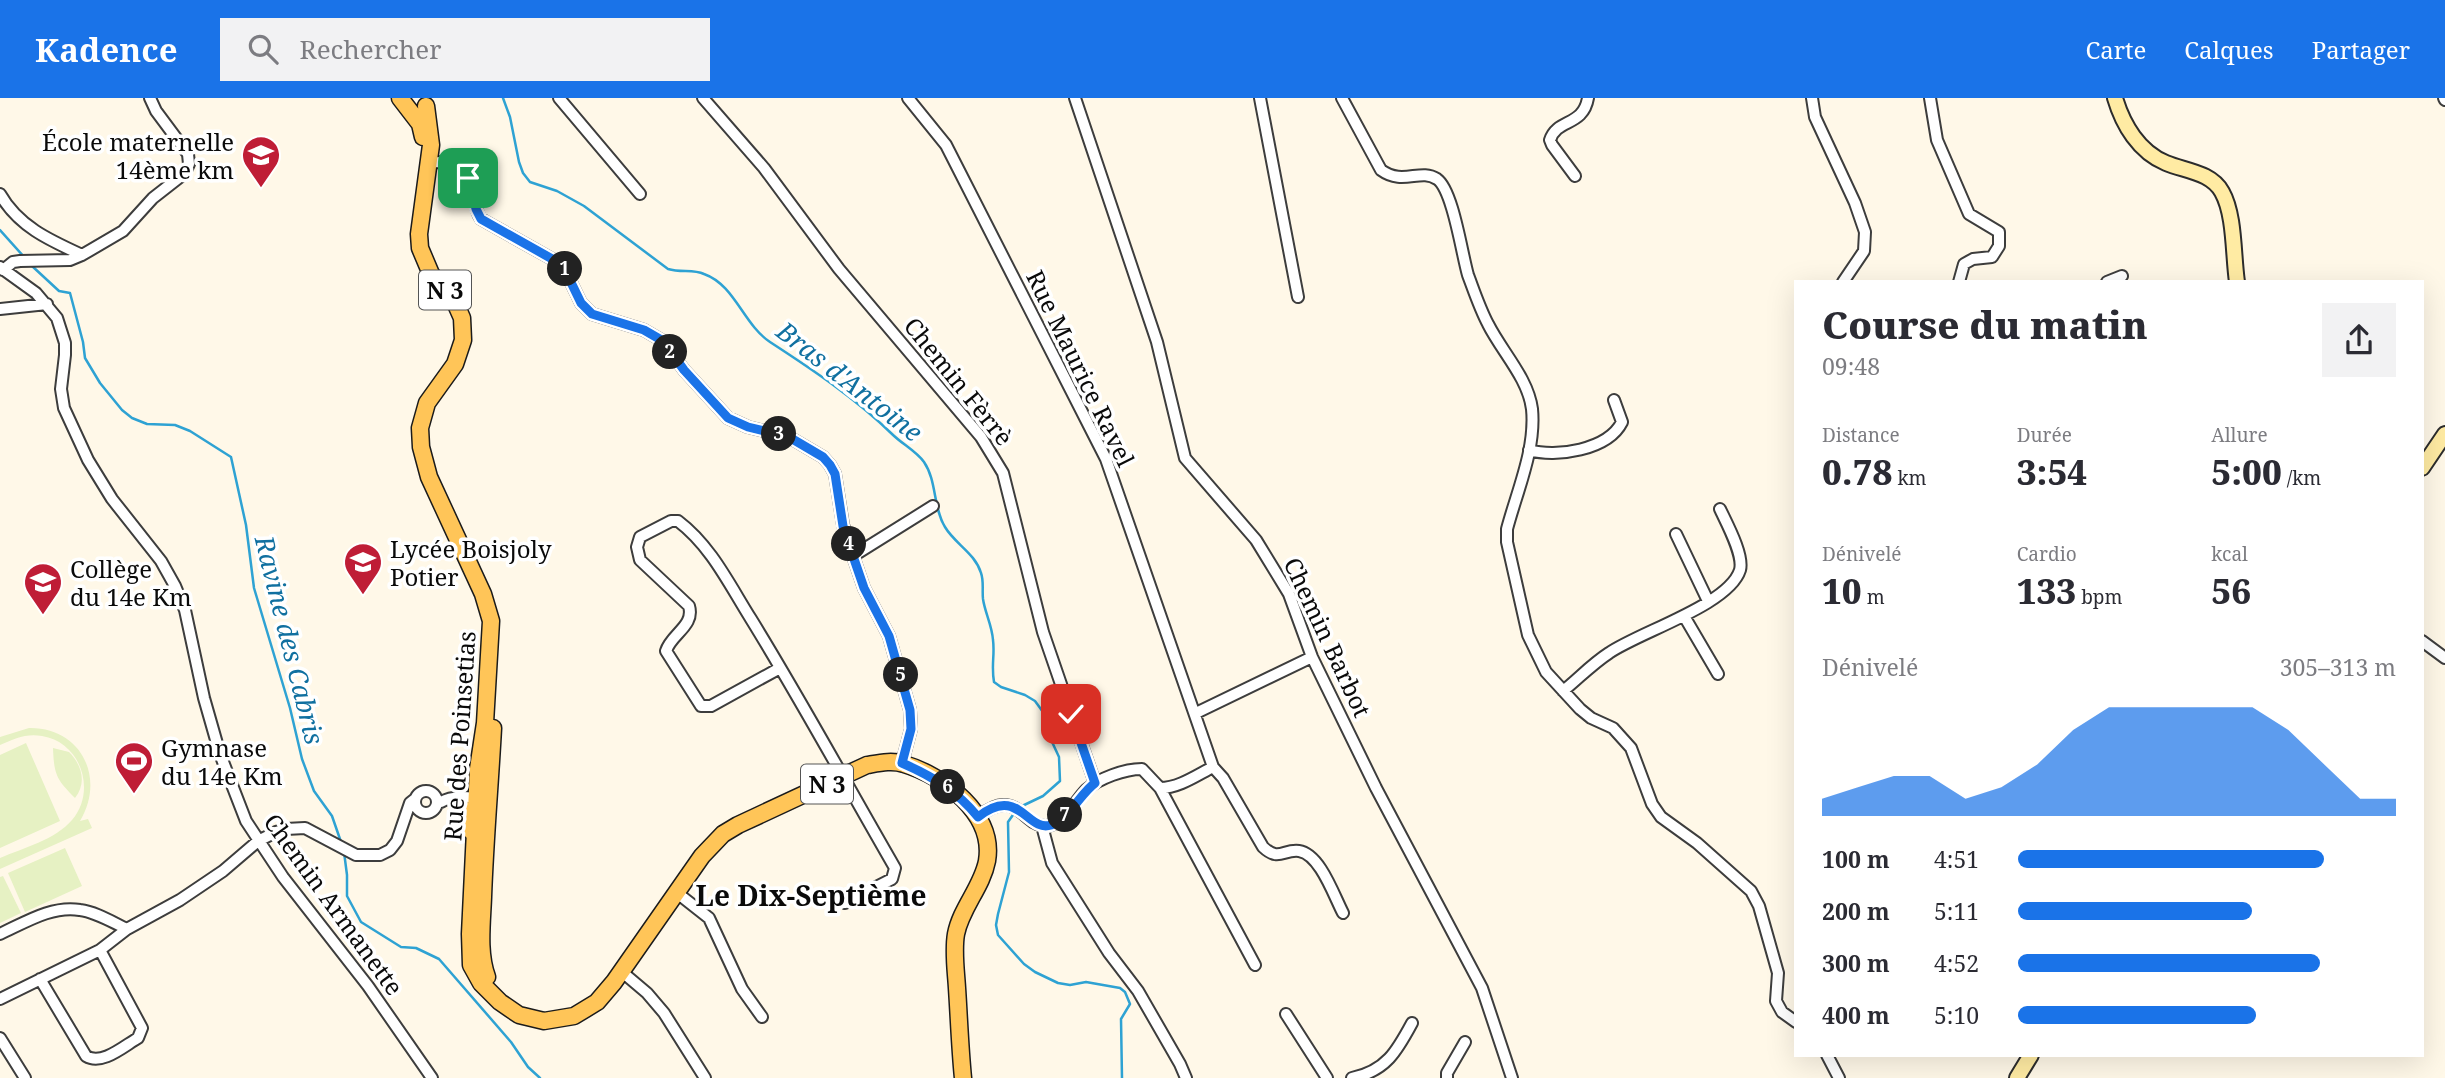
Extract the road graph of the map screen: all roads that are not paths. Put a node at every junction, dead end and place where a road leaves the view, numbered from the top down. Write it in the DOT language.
graph roads {
  1 [pos="150,98"];
  2 [pos="559,98"];
  3 [pos="703,98"];
  4 [pos="908,98"];
  5 [pos="1075,98"];
  6 [pos="1260,98"];
  7 [pos="1342,98"];
  8 [pos="1588,98"];
  9 [pos="1812,98"];
  10 [pos="1930,98"];
  11 [pos="2115,98"];
  12 [pos="410,102"];
  13 [pos="428,159"];
  14 [pos="1575,176"];
  15 [pos="0,194"];
  16 [pos="640,194"];
  17 [pos="82,255"];
  18 [pos="2,268"];
  19 [pos="2122,276"];
  20 [pos="1844,280"];
  21 [pos="1960,280"];
  22 [pos="2112,280"];
  23 [pos="2237,280"];
  24 [pos="1298,296"];
  25 [pos="47,304"];
  26 [pos="0,309"];
  27 [pos="1614,400"];
  28 [pos="2445,435"];
  29 [pos="421,447"];
  30 [pos="1529,450"];
  31 [pos="2424,465"];
  32 [pos="933,506"];
  33 [pos="1720,509"];
  34 [pos="1676,534"];
  35 [pos="853,556"];
  36 [pos="1708,601"];
  37 [pos="1684,616"];
  38 [pos="2424,642"];
  39 [pos="1312,657"];
  40 [pos="2445,657"];
  41 [pos="780,668"];
  42 [pos="1718,674"];
  43 [pos="1563,691"];
  44 [pos="1196,713"];
  45 [pos="902,763"];
  46 [pos="1213,766"];
  47 [pos="842,776"];
  48 [pos="1095,783"];
  49 [pos="1160,788"];
  50 [pos="415,799"];
  51 [pos="439,801"];
  52 [pos="474,801"];
  53 [pos="421,812"];
  54 [pos="978,817"];
  55 [pos="403,826"];
  56 [pos="1042,826"];
  57 [pos="258,841"];
  58 [pos="479,848"];
  59 [pos="676,892"];
  60 [pos="845,903"];
  61 [pos="1343,913"];
  62 [pos="127,929"];
  63 [pos="0,934"];
  64 [pos="100,950"];
  65 [pos="1255,965"];
  66 [pos="621,971"];
  67 [pos="40,979"];
  68 [pos="0,999"];
  69 [pos="1286,1014"];
  70 [pos="762,1017"];
  71 [pos="1794,1021"];
  72 [pos="1412,1023"];
  73 [pos="0,1038"];
  74 [pos="1465,1042"];
  75 [pos="1829,1057"];
  76 [pos="2030,1057"];
  77 [pos="25,1078"];
  78 [pos="432,1078"];
  79 [pos="705,1078"];
  80 [pos="963,1078"];
  81 [pos="1186,1078"];
  82 [pos="1327,1078"];
  83 [pos="1352,1078"];
  84 [pos="1447,1078"];
  85 [pos="1512,1078"];
  86 [pos="1839,1078"];
  87 [pos="2017,1078"];
  1 -- 17 [label="street"];
  2 -- 16 [label="street"];
  3 -- 48 [label="street, Chemin Fèrrè"];
  4 -- 44 [label="street, Rue Maurice Ravel"];
  5 -- 39 [label="street, Chemin Barbot"];
  6 -- 24 [label="street"];
  7 -- 30 [label="street"];
  8 -- 14 [label="street"];
  9 -- 20 [label="street"];
  10 -- 21 [label="street"];
  11 -- 23 [label="street"];
  12 -- 13 [label="main road, Rue des Poinsetias / N 3"];
  13 -- 29 [label="main road, Rue des Poinsetias / N 3"];
  13 -- 35 [label="street"];
  15 -- 17 [label="street"];
  17 -- 18 [label="street"];
  18 -- 25 [label="street, Chemin Armanette"];
  19 -- 22 [label="street"];
  25 -- 26 [label="street"];
  25 -- 57 [label="street, Chemin Armanette"];
  27 -- 30 [label="street"];
  28 -- 31 [label="street"];
  29 -- 52 [label="main road, Rue des Poinsetias / N 3"];
  29 -- 52 [label="main road, Rue des Poinsetias / N 3"];
  30 -- 43 [label="street"];
  32 -- 35 [label="street"];
  33 -- 36 [label="street"];
  34 -- 36 [label="street"];
  35 -- 45 [label="street"];
  36 -- 37 [label="street"];
  37 -- 42 [label="street"];
  37 -- 43 [label="street"];
  38 -- 40 [label="street"];
  39 -- 44 [label="street"];
  39 -- 85 [label="street, Chemin Barbot"];
  41 -- 41 [label="street"];
  41 -- 47 [label="street"];
  43 -- 71 [label="street"];
  44 -- 46 [label="street, Rue Maurice Ravel"];
  45 -- 47 [label="main road, Rue des Poinsetias / N 3"];
  45 -- 54 [label="main road"];
  46 -- 49 [label="street"];
  46 -- 61 [label="street, Rue Maurice Ravel"];
  47 -- 59 [label="main road, Rue des Poinsetias / N 3"];
  47 -- 60 [label="street"];
  48 -- 49 [label="street"];
  48 -- 56 [label="street"];
  49 -- 65 [label="street"];
  50 -- 51 [label="street"];
  50 -- 53 [label="street"];
  50 -- 55 [label="street"];
  51 -- 52 [label="street"];
  51 -- 53 [label="street"];
  52 -- 58 [label="main road, Rue des Poinsetias / N 3"];
  52 -- 58 [label="main road"];
  53 -- 55 [label="street"];
  54 -- 56 [label="street"];
  54 -- 80 [label="main road"];
  55 -- 57 [label="street"];
  56 -- 81 [label="street"];
  57 -- 62 [label="street"];
  57 -- 78 [label="street, Chemin Armanette"];
  58 -- 66 [label="main road, Rue des Poinsetias / N 3"];
  59 -- 66 [label="main road, Rue des Poinsetias / N 3"];
  59 -- 70 [label="street"];
  62 -- 63 [label="street"];
  62 -- 64 [label="street"];
  64 -- 67 [label="street"];
  64 -- 67 [label="street"];
  66 -- 79 [label="street"];
  67 -- 68 [label="street"];
  69 -- 82 [label="street"];
  72 -- 83 [label="street"];
  73 -- 77 [label="street"];
  74 -- 84 [label="street"];
  75 -- 86 [label="street"];
  76 -- 87 [label="street"];
}
